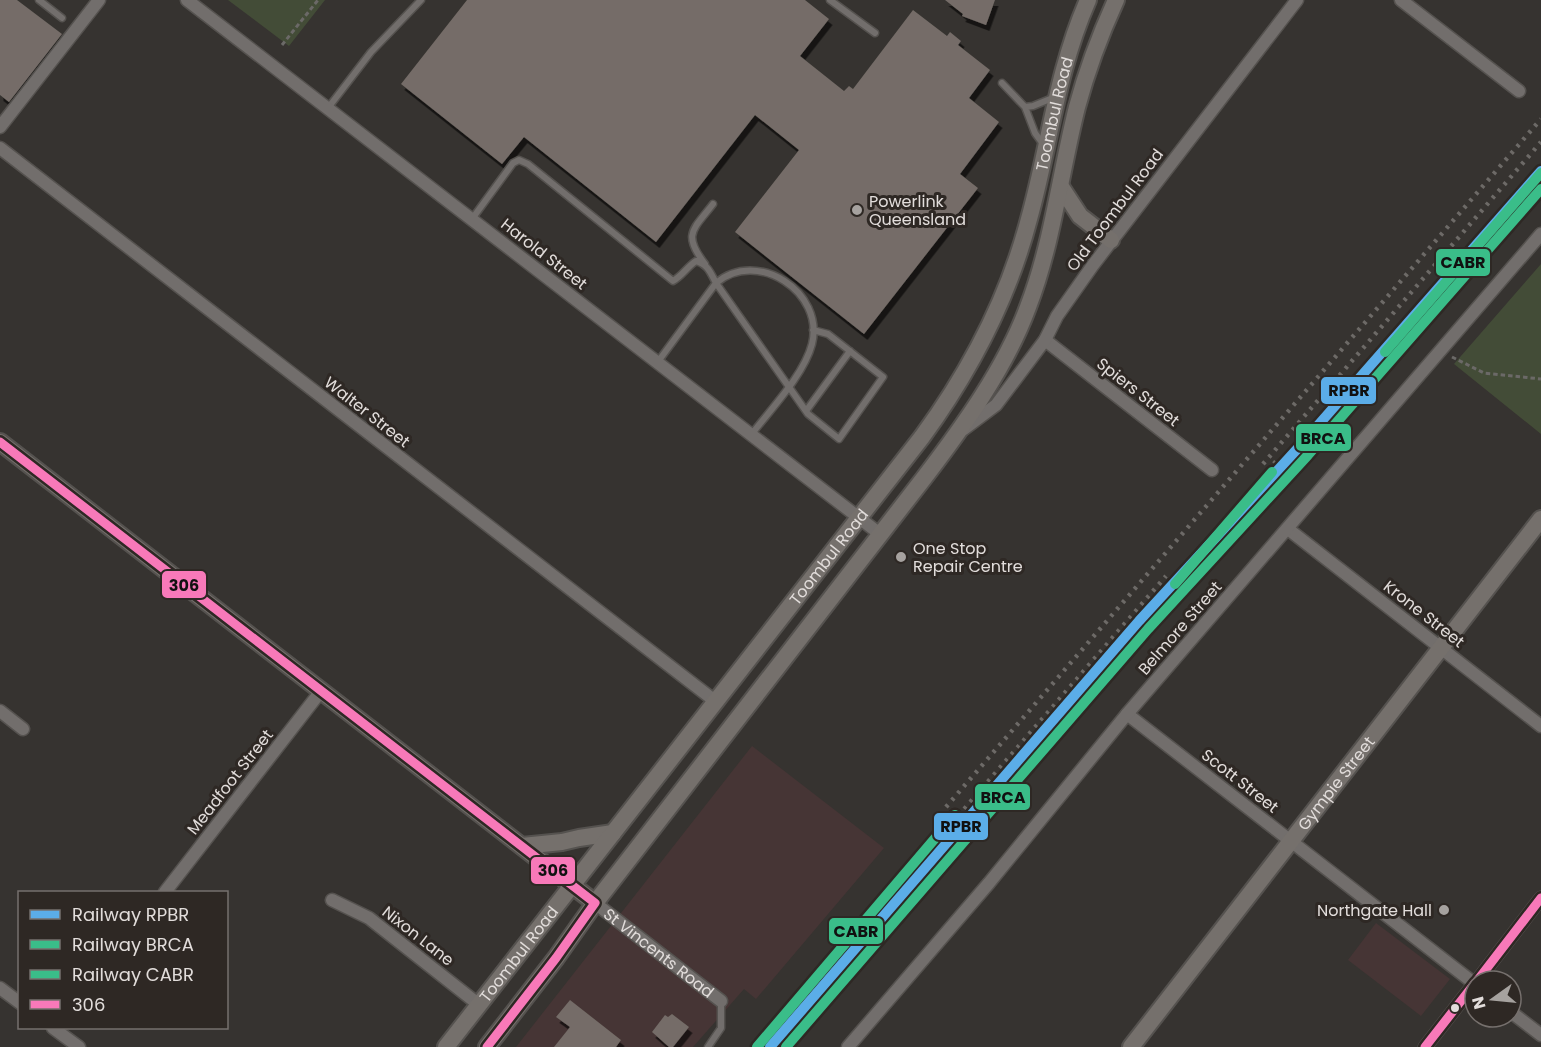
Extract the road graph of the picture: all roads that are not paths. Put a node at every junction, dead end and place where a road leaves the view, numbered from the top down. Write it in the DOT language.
graph roads {
  1 [pos="39,0"];
  2 [pos="99,0"];
  3 [pos="187,0"];
  4 [pos="421,0"];
  5 [pos="830,0"];
  6 [pos="1088,0"];
  7 [pos="1116,0"];
  8 [pos="1297,0"];
  9 [pos="1401,0"];
  10 [pos="62,18"];
  11 [pos="875,33"];
  12 [pos="1002,83"];
  13 [pos="1519,91"];
  14 [pos="1055,97"];
  15 [pos="1024,107"];
  16 [pos="328,108"];
  17 [pos="0,127"];
  18 [pos="0,148"];
  19 [pos="1045,148"];
  20 [pos="1061,187"];
  21 [pos="713,204"];
  22 [pos="472,219"];
  23 [pos="1541,234"];
  24 [pos="1111,240"];
  25 [pos="707,266"];
  26 [pos="716,283"];
  27 [pos="813,330"];
  28 [pos="1045,340"];
  29 [pos="850,351"];
  30 [pos="657,363"];
  31 [pos="789,386"];
  32 [pos="806,411"];
  33 [pos="957,435"];
  34 [pos="750,436"];
  35 [pos="2,449"];
  36 [pos="1212,470"];
  37 [pos="857,518"];
  38 [pos="1541,519"];
  39 [pos="1288,529"];
  40 [pos="880,534"];
  41 [pos="1441,648"];
  42 [pos="321,691"];
  43 [pos="715,701"];
  44 [pos="0,711"];
  45 [pos="1127,714"];
  46 [pos="1541,726"];
  47 [pos="23,729"];
  48 [pos="613,833"];
  49 [pos="1291,842"];
  50 [pos="522,846"];
  51 [pos="572,885"];
  52 [pos="166,891"];
  53 [pos="1541,898"];
  54 [pos="332,900"];
  55 [pos="595,903"];
  56 [pos="1486,969"];
  57 [pos="1463,974"];
  58 [pos="0,988"];
  59 [pos="1463,998"];
  60 [pos="721,1001"];
  61 [pos="18,1002"];
  62 [pos="478,1004"];
  63 [pos="1523,1021"];
  64 [pos="57,1029"];
  65 [pos="1541,1035"];
  66 [pos="79,1047"];
  67 [pos="446,1047"];
  68 [pos="487,1047"];
  69 [pos="708,1047"];
  70 [pos="848,1047"];
  71 [pos="1131,1047"];
  72 [pos="1425,1047"];
  1 -- 10 [label="lane"];
  2 -- 17 [label="street"];
  3 -- 16 [label="street, Harold Street"];
  4 -- 16 [label="lane"];
  5 -- 11 [label="lane"];
  6 -- 14 [label="main road, Toombul Road"];
  7 -- 20 [label="main road, Toombul Road"];
  8 -- 24 [label="street, Old Toombul Road"];
  9 -- 13 [label="street"];
  12 -- 15 [label="lane"];
  14 -- 15 [label="lane"];
  14 -- 19 [label="main road, Toombul Road"];
  15 -- 19 [label="lane"];
  16 -- 22 [label="street, Harold Street"];
  18 -- 43 [label="street, Walter Street"];
  19 -- 37 [label="main road, Toombul Road"];
  20 -- 24 [label="main road"];
  20 -- 33 [label="main road, Toombul Road"];
  21 -- 25 [label="lane"];
  22 -- 25 [label="lane"];
  22 -- 30 [label="street, Harold Street"];
  23 -- 39 [label="street, Belmore Street"];
  24 -- 28 [label="street, Old Toombul Road"];
  25 -- 26 [label="lane"];
  26 -- 27 [label="lane"];
  26 -- 30 [label="lane"];
  26 -- 31 [label="lane"];
  27 -- 29 [label="lane"];
  27 -- 31 [label="lane"];
  28 -- 33 [label="street, Old Toombul Road"];
  28 -- 36 [label="street, Spiers Street"];
  29 -- 32 [label="lane"];
  29 -- 32 [label="lane"];
  30 -- 34 [label="street, Harold Street"];
  31 -- 32 [label="lane"];
  31 -- 34 [label="lane"];
  33 -- 40 [label="main road, Toombul Road"];
  34 -- 37 [label="street, Harold Street"];
  35 -- 42 [label="main road, St Vincents Road"];
  37 -- 40 [label="street, Harold Street"];
  37 -- 43 [label="main road, Toombul Road"];
  38 -- 41 [label="main road, Gympie Street"];
  39 -- 41 [label="street, Krone Street"];
  39 -- 45 [label="street, Belmore Street"];
  40 -- 55 [label="main road, Toombul Road"];
  41 -- 46 [label="street, Krone Street"];
  41 -- 49 [label="main road, Gympie Street"];
  42 -- 50 [label="main road, St Vincents Road"];
  42 -- 52 [label="street, Meadfoot Street"];
  43 -- 48 [label="main road, Toombul Road"];
  44 -- 47 [label="street"];
  45 -- 49 [label="street, Scott Street"];
  45 -- 70 [label="street, Belmore Street"];
  48 -- 50 [label="main road"];
  48 -- 51 [label="main road, Toombul Road"];
  49 -- 57 [label="street, Scott Street"];
  49 -- 71 [label="main road, Gympie Street"];
  50 -- 51 [label="main road, St Vincents Road"];
  51 -- 55 [label="main road, St Vincents Road"];
  51 -- 62 [label="main road, Toombul Road"];
  53 -- 56 [label="street"];
  54 -- 62 [label="street, Nixon Lane"];
  55 -- 60 [label="street, St Vincents Road"];
  55 -- 68 [label="main road, Toombul Road"];
  58 -- 61 [label="street"];
  59 -- 72 [label="street"];
  60 -- 69 [label="lane"];
  62 -- 67 [label="main road, Toombul Road"];
  63 -- 65 [label="street"];
  64 -- 66 [label="street"];
}
